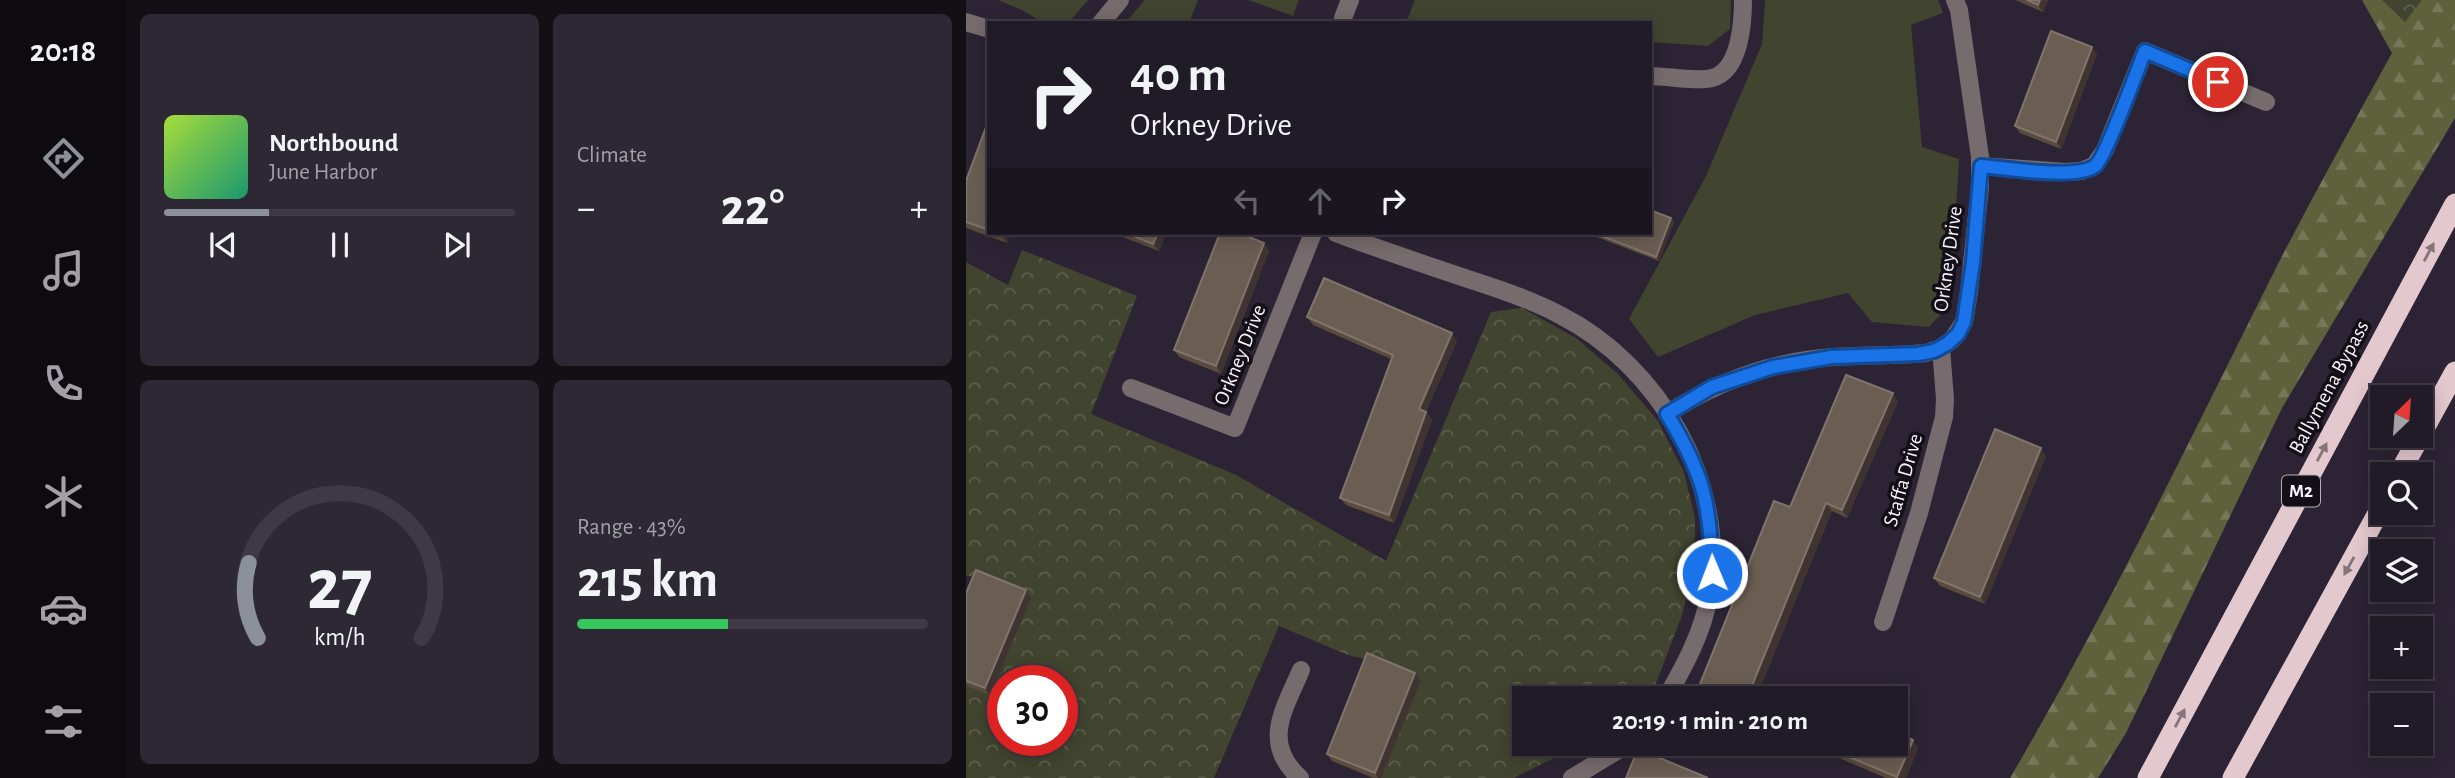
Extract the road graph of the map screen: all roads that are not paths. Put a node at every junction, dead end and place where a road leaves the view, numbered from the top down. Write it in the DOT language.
graph roads {
  1 [pos="1120,0"];
  2 [pos="1350,0"];
  3 [pos="1743,0"];
  4 [pos="1955,0"];
  5 [pos="1343,18"];
  6 [pos="1103,21"];
  7 [pos="966,22"];
  8 [pos="987,28"];
  9 [pos="1652,76"];
  10 [pos="2266,103"];
  11 [pos="1981,166"];
  12 [pos="2455,204"];
  13 [pos="1312,235"];
  14 [pos="1342,235"];
  15 [pos="1941,348"];
  16 [pos="2455,372"];
  17 [pos="1131,388"];
  18 [pos="1667,414"];
  19 [pos="2406,462"];
  20 [pos="2372,525"];
  21 [pos="1883,622"];
  22 [pos="1301,670"];
  23 [pos="1673,686"];
  24 [pos="1609,756"];
  25 [pos="1300,778"];
  26 [pos="1573,778"];
  27 [pos="2148,778"];
  28 [pos="2233,778"];
  1 -- 6 [label="street"];
  2 -- 5 [label="street"];
  3 -- 9 [label="street"];
  4 -- 11 [label="street, Orkney Drive"];
  7 -- 8 [label="street"];
  10 -- 11 [label="street"];
  11 -- 15 [label="street, Orkney Drive"];
  27 -- 12 [label="highway, Ballymena Bypass / M2, one-way"];
  13 -- 17 [label="street, Orkney Drive"];
  14 -- 18 [label="street"];
  15 -- 18 [label="street"];
  15 -- 21 [label="street, Staffa Drive"];
  16 -- 19 [label="highway"];
  18 -- 23 [label="street"];
  20 -- 28 [label="highway, one-way"];
  22 -- 25 [label="street"];
  24 -- 26 [label="street"];
}
